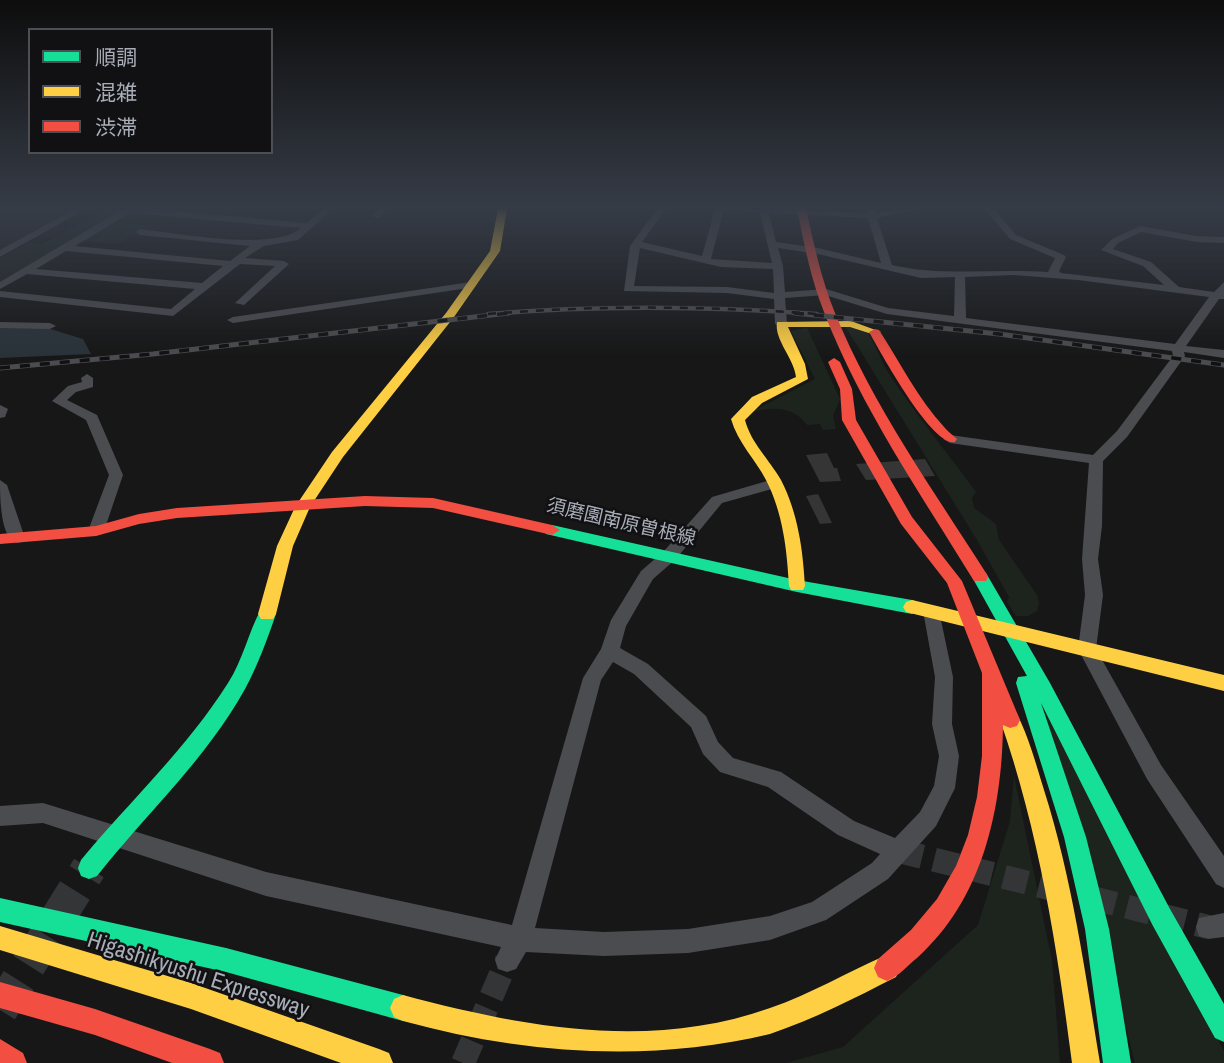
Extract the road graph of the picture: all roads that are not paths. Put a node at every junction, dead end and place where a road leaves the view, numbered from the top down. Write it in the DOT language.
graph roads {
  1 [pos="48,259"];
  2 [pos="194,259"];
  3 [pos="240,259"];
  4 [pos="490,259"];
  5 [pos="634,259"];
  6 [pos="700,259"];
  7 [pos="776,259"];
  8 [pos="808,259"];
  9 [pos="848,259"];
  10 [pos="885,259"];
  11 [pos="1060,259"];
  12 [pos="1131,259"];
  13 [pos="706,260"];
  14 [pos="237,262"];
  15 [pos="778,266"];
  16 [pos="888,269"];
  17 [pos="27,271"];
  18 [pos="960,276"];
  19 [pos="1061,277"];
  20 [pos="471,285"];
  21 [pos="1224,285"];
  22 [pos="0,286"];
  23 [pos="206,287"];
  24 [pos="1177,291"];
  25 [pos="0,294"];
  26 [pos="781,296"];
  27 [pos="1220,296"];
  28 [pos="240,303"];
  29 [pos="233,320"];
  30 [pos="960,320"];
  31 [pos="781,324"];
  32 [pos="0,325"];
  33 [pos="50,326"];
  34 [pos="827,330"];
  35 [pos="1177,349"];
  36 [pos="1224,354"];
  37 [pos="87,378"];
  38 [pos="950,439"];
  39 [pos="1096,460"];
  40 [pos="774,484"];
  41 [pos="0,485"];
  42 [pos="303,507"];
  43 [pos="96,531"];
  44 [pos="17,538"];
  45 [pos="0,539"];
  46 [pos="670,555"];
  47 [pos="797,586"];
  48 [pos="932,611"];
  49 [pos="1087,649"];
  50 [pos="610,651"];
  51 [pos="990,672"];
  52 [pos="1032,678"];
  53 [pos="1224,683"];
  54 [pos="0,816"];
  55 [pos="114,835"];
  56 [pos="899,851"];
  57 [pos="89,869"];
  58 [pos="1224,876"];
  59 [pos="0,909"];
  60 [pos="0,939"];
  61 [pos="513,949"];
  62 [pos="0,995"];
  63 [pos="1224,1029"];
  64 [pos="0,1052"];
  65 [pos="13,1063"];
  66 [pos="210,1063"];
  67 [pos="379,1063"];
  68 [pos="1086,1063"];
  69 [pos="1117,1063"];
  1 -- 17 [label="street"];
  2 -- 14 [label="street"];
  3 -- 14 [label="street"];
  4 -- 20 [label="main road"];
  5 -- 26 [label="street"];
  6 -- 13 [label="street"];
  7 -- 15 [label="street"];
  8 -- 34 [label="main road"];
  9 -- 16 [label="street"];
  10 -- 16 [label="street"];
  11 -- 19 [label="street"];
  12 -- 24 [label="street"];
  13 -- 15 [label="street"];
  14 -- 23 [label="street"];
  14 -- 28 [label="street"];
  15 -- 26 [label="street"];
  16 -- 18 [label="street"];
  17 -- 22 [label="street"];
  17 -- 23 [label="street"];
  18 -- 19 [label="street"];
  18 -- 30 [label="street"];
  19 -- 24 [label="street"];
  20 -- 29 [label="street"];
  20 -- 42 [label="main road"];
  21 -- 27 [label="street"];
  23 -- 25 [label="street"];
  24 -- 27 [label="street"];
  26 -- 30 [label="street"];
  26 -- 31 [label="street"];
  27 -- 35 [label="street"];
  30 -- 35 [label="street"];
  31 -- 38 [label="main road"];
  31 -- 40 [label="main road"];
  32 -- 33 [label="street"];
  34 -- 51 [label="main road"];
  34 -- 52 [label="main road"];
  35 -- 36 [label="street"];
  35 -- 39 [label="street"];
  37 -- 43 [label="street"];
  38 -- 39 [label="street"];
  39 -- 49 [label="street"];
  40 -- 46 [label="street"];
  40 -- 47 [label="main road"];
  41 -- 44 [label="street"];
  42 -- 43 [label="main road, 須磨園南原曽根線"];
  42 -- 46 [label="main road, 須磨園南原曽根線"];
  42 -- 55 [label="main road"];
  43 -- 44 [label="main road, 須磨園南原曽根線"];
  44 -- 45 [label="main road, 須磨園南原曽根線"];
  46 -- 47 [label="main road, 須磨園南原曽根線"];
  46 -- 50 [label="street"];
  47 -- 48 [label="main road, 須磨園南原曽根線"];
  48 -- 49 [label="main road, 須磨園南原曽根線"];
  48 -- 56 [label="street"];
  49 -- 53 [label="main road, 須磨園南原曽根線"];
  49 -- 58 [label="street"];
  50 -- 56 [label="street"];
  50 -- 61 [label="street"];
  51 -- 59 [label="main road"];
  51 -- 68 [label="main road"];
  52 -- 63 [label="main road"];
  52 -- 69 [label="main road"];
  54 -- 55 [label="street"];
  55 -- 57 [label="main road"];
  55 -- 61 [label="street"];
  56 -- 61 [label="street"];
  60 -- 67 [label="main road, Higashikyushu Expressway"];
  62 -- 66 [label="main road"];
  64 -- 65 [label="main road"];
}
